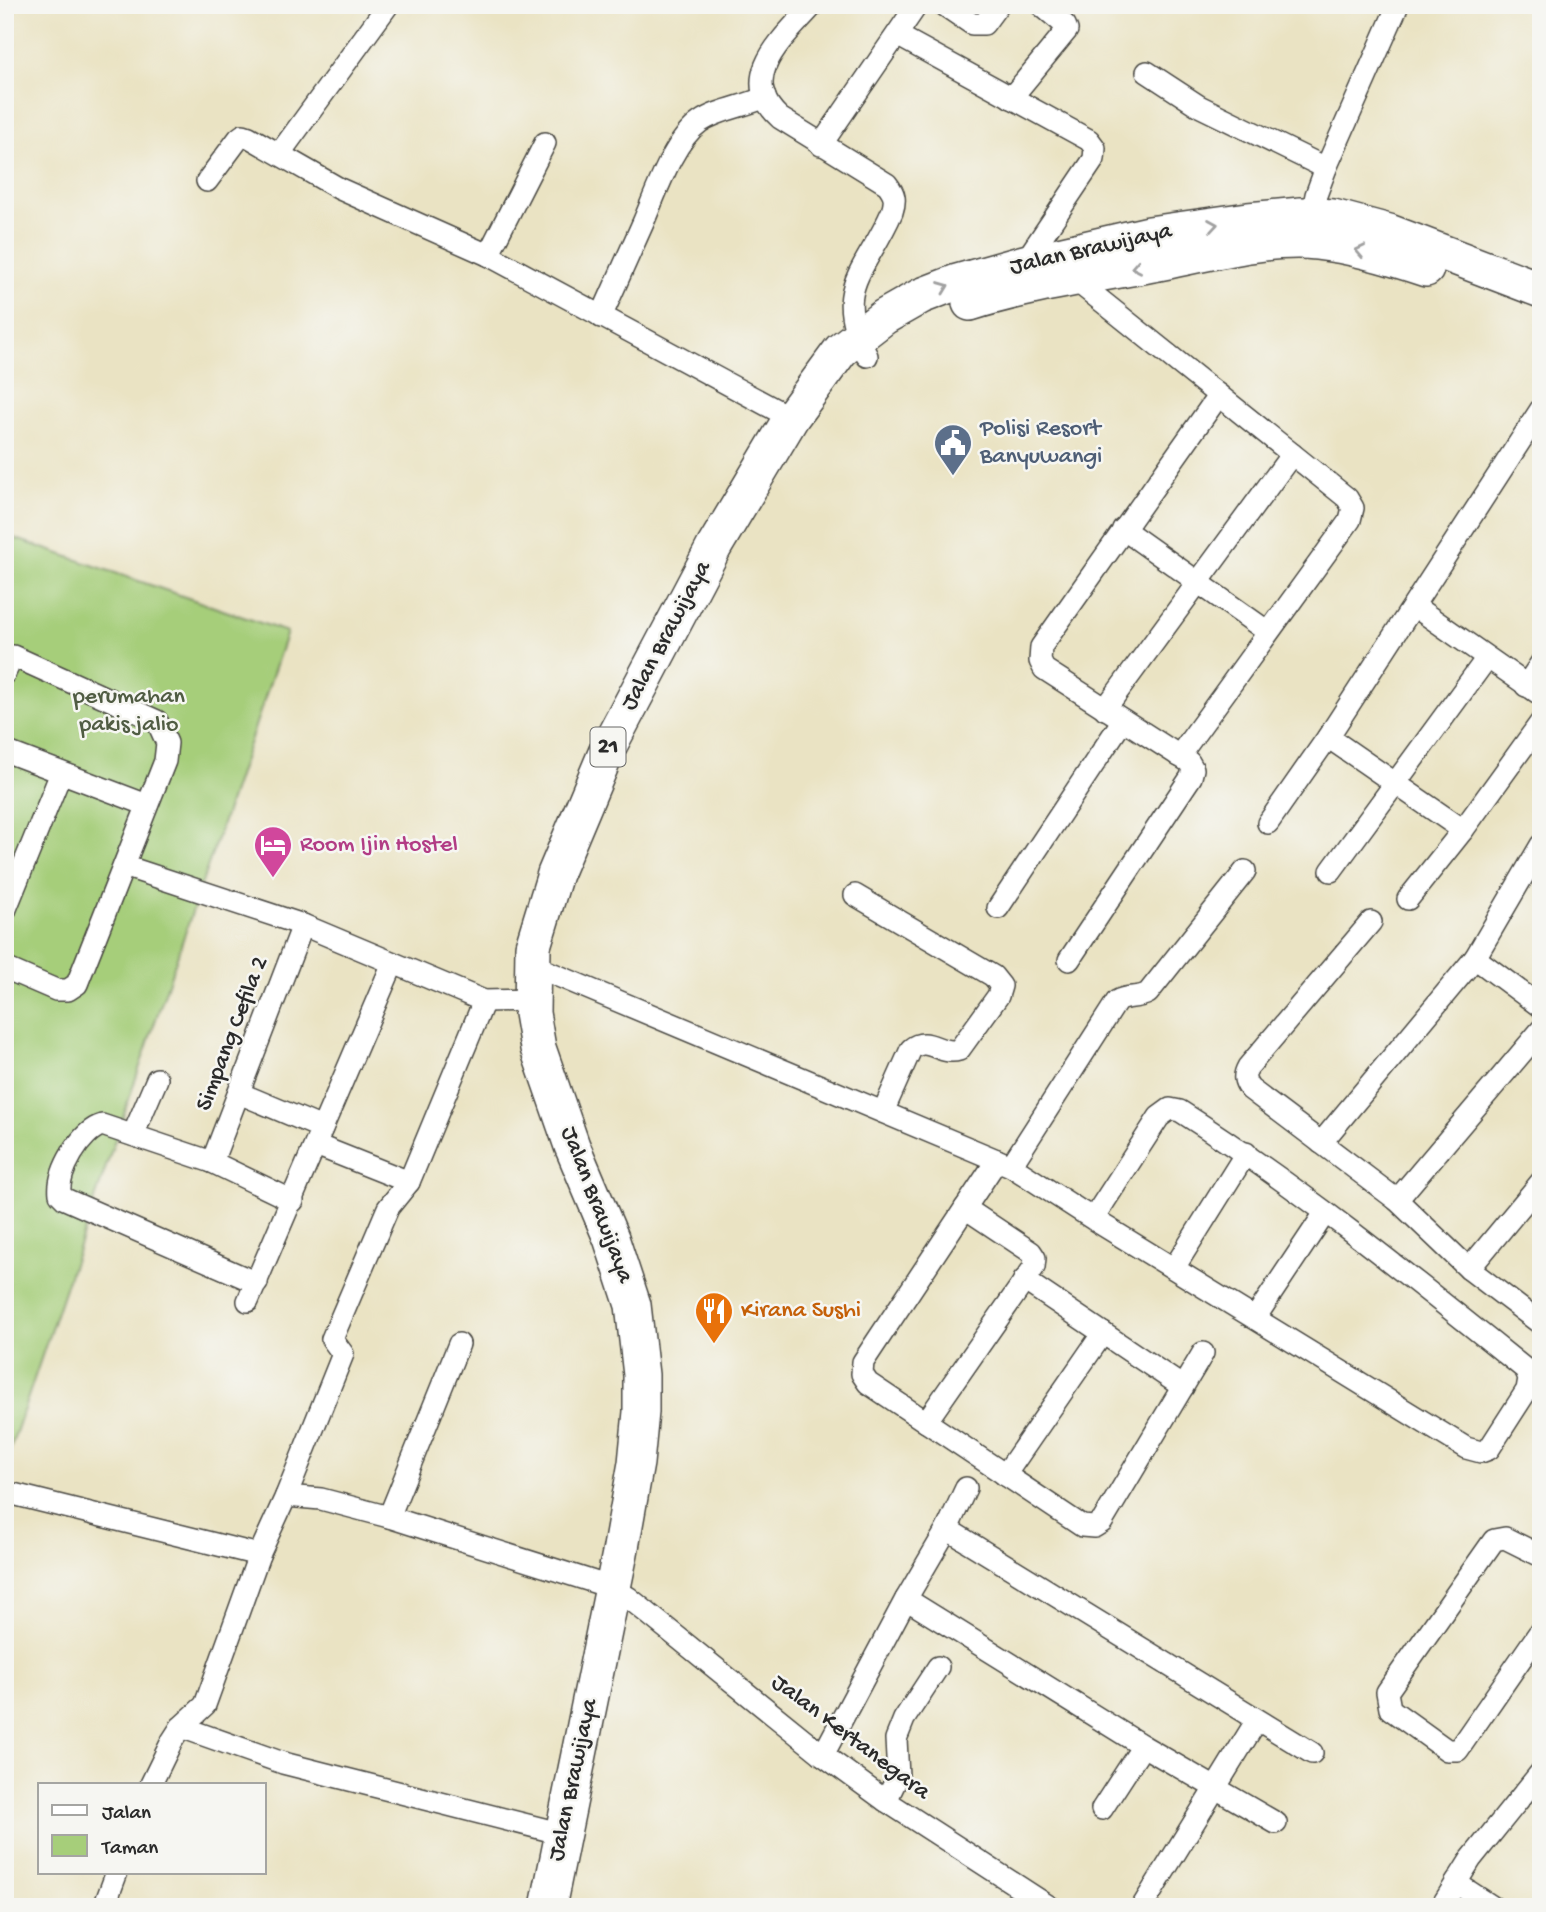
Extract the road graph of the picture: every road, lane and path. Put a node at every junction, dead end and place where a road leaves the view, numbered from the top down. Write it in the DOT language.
graph roads {
  1 [pos="388,5"];
  2 [pos="813,5"];
  3 [pos="917,5"];
  4 [pos="944,5"];
  5 [pos="998,5"];
  6 [pos="1041,5"];
  7 [pos="1398,5"];
  8 [pos="897,35"];
  9 [pos="1147,72"];
  10 [pos="765,97"];
  11 [pos="1011,98"];
  12 [pos="545,143"];
  13 [pos="821,145"];
  14 [pos="280,153"];
  15 [pos="1326,168"];
  16 [pos="207,181"];
  17 [pos="1312,214"];
  18 [pos="488,255"];
  19 [pos="1024,263"];
  20 [pos="1074,279"];
  21 [pos="1541,290"];
  22 [pos="1541,311"];
  23 [pos="601,317"];
  24 [pos="862,346"];
  25 [pos="1219,395"];
  26 [pos="1541,410"];
  27 [pos="791,418"];
  28 [pos="1292,454"];
  29 [pos="1123,529"];
  30 [pos="1198,582"];
  31 [pos="1414,606"];
  32 [pos="1268,632"];
  33 [pos="1487,657"];
  34 [pos="8,659"];
  35 [pos="1541,663"];
  36 [pos="1533,690"];
  37 [pos="1114,714"];
  38 [pos="1541,722"];
  39 [pos="1328,737"];
  40 [pos="5,751"];
  41 [pos="1179,756"];
  42 [pos="61,773"];
  43 [pos="1395,783"];
  44 [pos="147,805"];
  45 [pos="1268,823"];
  46 [pos="1463,830"];
  47 [pos="1541,845"];
  48 [pos="1331,870"];
  49 [pos="1245,871"];
  50 [pos="142,873"];
  51 [pos="855,895"];
  52 [pos="1408,899"];
  53 [pos="998,908"];
  54 [pos="5,911"];
  55 [pos="1371,922"];
  56 [pos="303,925"];
  57 [pos="1475,958"];
  58 [pos="1069,960"];
  59 [pos="393,962"];
  60 [pos="5,968"];
  61 [pos="538,985"];
  62 [pos="484,1001"];
  63 [pos="1541,1007"];
  64 [pos="1541,1030"];
  65 [pos="157,1079"];
  66 [pos="239,1093"];
  67 [pos="883,1112"];
  68 [pos="134,1135"];
  69 [pos="319,1136"];
  70 [pos="1321,1143"];
  71 [pos="1246,1153"];
  72 [pos="212,1162"];
  73 [pos="1004,1163"];
  74 [pos="409,1182"];
  75 [pos="1541,1182"];
  76 [pos="1397,1200"];
  77 [pos="293,1201"];
  78 [pos="965,1208"];
  79 [pos="1325,1213"];
  80 [pos="1093,1219"];
  81 [pos="1174,1268"];
  82 [pos="1469,1269"];
  83 [pos="1024,1280"];
  84 [pos="1255,1318"];
  85 [pos="1541,1324"];
  86 [pos="1103,1333"];
  87 [pos="459,1344"];
  88 [pos="1203,1353"];
  89 [pos="1183,1387"];
  90 [pos="926,1422"];
  91 [pos="1005,1475"];
  92 [pos="966,1488"];
  93 [pos="5,1492"];
  94 [pos="286,1496"];
  95 [pos="389,1517"];
  96 [pos="947,1529"];
  97 [pos="259,1555"];
  98 [pos="1541,1556"];
  99 [pos="621,1593"];
  100 [pos="906,1599"];
  101 [pos="1541,1630"];
  102 [pos="937,1667"];
  103 [pos="1257,1720"];
  104 [pos="181,1727"];
  105 [pos="1143,1746"];
  106 [pos="1312,1753"];
  107 [pos="823,1755"];
  108 [pos="1541,1772"];
  109 [pos="151,1783"];
  110 [pos="1214,1786"];
  111 [pos="886,1801"];
  112 [pos="1102,1809"];
  113 [pos="1276,1823"];
  114 [pos="563,1834"];
  115 [pos="116,1874"];
  116 [pos="1456,1883"];
  117 [pos="1014,1897"];
  118 [pos="104,1907"];
  119 [pos="548,1907"];
  120 [pos="560,1907"];
  121 [pos="1050,1907"];
  122 [pos="1142,1907"];
  123 [pos="1441,1907"];
  124 [pos="1493,1907"];
  1 -- 14 [label="street"];
  2 -- 10 [label="street"];
  3 -- 8 [label="street"];
  4 -- 5 [label="street"];
  6 -- 11 [label="street"];
  7 -- 15 [label="street"];
  8 -- 11 [label="street"];
  8 -- 13 [label="street"];
  9 -- 15 [label="street"];
  10 -- 13 [label="street"];
  10 -- 23 [label="street"];
  11 -- 19 [label="street"];
  12 -- 18 [label="street"];
  13 -- 24 [label="street"];
  14 -- 16 [label="street"];
  14 -- 18 [label="street"];
  15 -- 17 [label="street"];
  19 -- 17 [label="highway, Jalan Brawijaya / 21, one-way"];
  17 -- 21 [label="highway, Jalan Brawijaya / 21"];
  18 -- 23 [label="street"];
  24 -- 19 [label="highway, Jalan Brawijaya / 21, one-way"];
  22 -- 20 [label="highway, Jalan Brawijaya / 21, one-way"];
  20 -- 24 [label="highway, Jalan Brawijaya / 21"];
  20 -- 25 [label="street"];
  23 -- 27 [label="street"];
  24 -- 27 [label="highway, Jalan Brawijaya / 21"];
  24 -- 61 [label="highway, Jalan Brawijaya / 21"];
  25 -- 28 [label="street"];
  25 -- 29 [label="street"];
  26 -- 31 [label="street"];
  27 -- 61 [label="highway, Jalan Brawijaya / 21"];
  28 -- 30 [label="street"];
  28 -- 32 [label="street"];
  29 -- 30 [label="street"];
  29 -- 37 [label="street"];
  30 -- 32 [label="street"];
  30 -- 37 [label="street"];
  31 -- 33 [label="street"];
  31 -- 39 [label="street"];
  32 -- 41 [label="street"];
  33 -- 36 [label="street"];
  33 -- 43 [label="street"];
  34 -- 44 [label="street"];
  35 -- 36 [label="street"];
  37 -- 41 [label="street"];
  37 -- 53 [label="street"];
  38 -- 46 [label="street"];
  39 -- 43 [label="street"];
  39 -- 45 [label="street"];
  40 -- 42 [label="street"];
  41 -- 58 [label="street"];
  42 -- 44 [label="street"];
  42 -- 54 [label="street"];
  43 -- 46 [label="street"];
  43 -- 48 [label="street"];
  44 -- 50 [label="street"];
  46 -- 52 [label="street"];
  47 -- 57 [label="street"];
  49 -- 73 [label="street"];
  50 -- 56 [label="street"];
  50 -- 60 [label="street"];
  51 -- 67 [label="street"];
  55 -- 70 [label="street"];
  56 -- 59 [label="street"];
  56 -- 66 [label="street, Simpang Cefila 2"];
  57 -- 63 [label="street"];
  57 -- 70 [label="street"];
  59 -- 62 [label="street"];
  59 -- 69 [label="street"];
  61 -- 62 [label="street"];
  61 -- 67 [label="street"];
  61 -- 99 [label="highway, Jalan Brawijaya / 21"];
  62 -- 74 [label="street"];
  64 -- 76 [label="street"];
  65 -- 68 [label="street"];
  66 -- 69 [label="street"];
  66 -- 72 [label="street, Simpang Cefila 2"];
  67 -- 73 [label="street"];
  68 -- 72 [label="street"];
  68 -- 77 [label="street"];
  69 -- 74 [label="street"];
  69 -- 77 [label="street"];
  70 -- 76 [label="street"];
  71 -- 79 [label="street"];
  71 -- 80 [label="street"];
  71 -- 81 [label="street"];
  72 -- 77 [label="street"];
  73 -- 78 [label="street"];
  73 -- 80 [label="street"];
  74 -- 94 [label="street"];
  75 -- 82 [label="street"];
  76 -- 82 [label="street"];
  78 -- 83 [label="street"];
  78 -- 90 [label="street"];
  79 -- 84 [label="street"];
  79 -- 84 [label="street"];
  80 -- 81 [label="street"];
  81 -- 84 [label="street"];
  82 -- 85 [label="street"];
  83 -- 86 [label="street"];
  83 -- 90 [label="street"];
  86 -- 89 [label="street"];
  86 -- 91 [label="street"];
  87 -- 95 [label="street"];
  88 -- 89 [label="street"];
  89 -- 91 [label="street"];
  90 -- 91 [label="street"];
  92 -- 96 [label="street"];
  93 -- 97 [label="street"];
  94 -- 95 [label="street"];
  94 -- 97 [label="street"];
  95 -- 99 [label="street"];
  96 -- 100 [label="street"];
  96 -- 103 [label="street"];
  97 -- 104 [label="street"];
  98 -- 101 [label="street"];
  99 -- 107 [label="street, Jalan Kertanegara"];
  99 -- 114 [label="highway, Jalan Brawijaya / 21"];
  99 -- 120 [label="highway, Jalan Brawijaya / 21"];
  100 -- 105 [label="street"];
  100 -- 107 [label="street"];
  102 -- 111 [label="street"];
  103 -- 106 [label="street"];
  103 -- 110 [label="street"];
  104 -- 109 [label="street"];
  104 -- 114 [label="street"];
  105 -- 110 [label="street"];
  105 -- 112 [label="street"];
  107 -- 111 [label="street, Jalan Kertanegara"];
  108 -- 116 [label="street"];
  110 -- 113 [label="street"];
  110 -- 122 [label="street"];
  111 -- 117 [label="street, Jalan Kertanegara"];
  114 -- 119 [label="highway, Jalan Brawijaya / 21"];
  115 -- 118 [label="street"];
  116 -- 123 [label="street"];
  116 -- 124 [label="street"];
  117 -- 121 [label="street, Jalan Kertanegara"];
}
